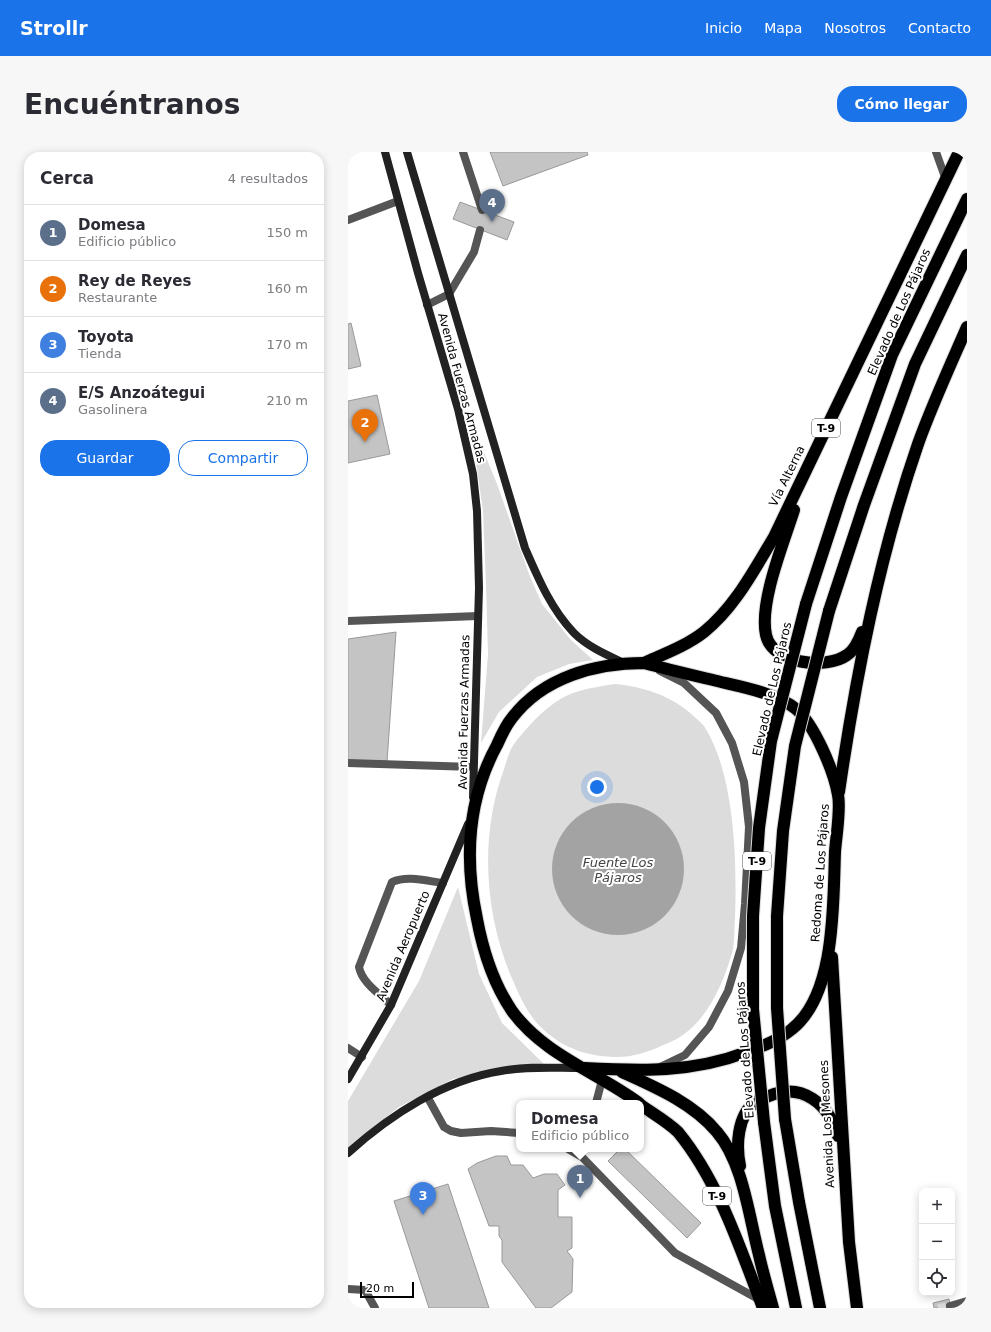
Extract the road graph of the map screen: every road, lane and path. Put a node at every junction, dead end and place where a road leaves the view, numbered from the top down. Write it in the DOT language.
graph roads {
  1 [pos="385,152"];
  2 [pos="407,152"];
  3 [pos="463,152"];
  4 [pos="936,152"];
  5 [pos="959,152"];
  6 [pos="946,180"];
  7 [pos="967,199"];
  8 [pos="398,201"];
  9 [pos="482,210"];
  10 [pos="348,220"];
  11 [pos="480,230"];
  12 [pos="967,255"];
  13 [pos="449,294"];
  14 [pos="427,305"];
  15 [pos="967,327"];
  16 [pos="806,471"];
  17 [pos="870,614"];
  18 [pos="478,616"];
  19 [pos="348,621"];
  20 [pos="624,663"];
  21 [pos="644,663"];
  22 [pos="348,763"];
  23 [pos="473,767"];
  24 [pos="839,796"];
  25 [pos="473,804"];
  26 [pos="471,818"];
  27 [pos="443,883"];
  28 [pos="831,938"];
  29 [pos="391,1005"];
  30 [pos="348,1048"];
  31 [pos="362,1057"];
  32 [pos="584,1068"];
  33 [pos="618,1070"];
  34 [pos="654,1070"];
  35 [pos="348,1079"];
  36 [pos="602,1080"];
  37 [pos="428,1098"];
  38 [pos="597,1100"];
  39 [pos="634,1100"];
  40 [pos="644,1107"];
  41 [pos="516,1133"];
  42 [pos="843,1150"];
  43 [pos="348,1153"];
  44 [pos="583,1153"];
  45 [pos="744,1188"];
  46 [pos="348,1289"];
  47 [pos="967,1301"];
  48 [pos="762,1304"];
  49 [pos="950,1306"];
  50 [pos="375,1308"];
  51 [pos="773,1308"];
  52 [pos="796,1308"];
  53 [pos="820,1308"];
  54 [pos="858,1308"];
  1 -- 8 [label="street, Avenida Fuerzas Armadas / T-9"];
  2 -- 13 [label="street, Avenida Fuerzas Armadas / T-9"];
  3 -- 9 [label="street"];
  4 -- 6 [label="street"];
  5 -- 6 [label="highway, Vía Alterna / T-9"];
  6 -- 16 [label="highway, Vía Alterna / T-9"];
  7 -- 52 [label="highway, Elevado de Los Pájaros / T-9, bridge"];
  8 -- 10 [label="street"];
  8 -- 14 [label="street, Avenida Fuerzas Armadas / T-9"];
  11 -- 13 [label="street"];
  12 -- 53 [label="highway, T-9, bridge"];
  13 -- 14 [label="street"];
  13 -- 20 [label="street, Avenida Fuerzas Armadas / T-9"];
  14 -- 18 [label="street, Avenida Fuerzas Armadas / T-9"];
  15 -- 17 [label="highway, T-9"];
  16 -- 17 [label="highway, T-9"];
  16 -- 21 [label="highway, Vía Alterna / T-9"];
  17 -- 24 [label="highway, T-9"];
  18 -- 19 [label="street"];
  18 -- 23 [label="street, Avenida Fuerzas Armadas / T-9"];
  20 -- 21 [label="highway, Redoma de Los Pájaros / T-9"];
  20 -- 25 [label="highway, Redoma de Los Pájaros / T-9"];
  21 -- 24 [label="highway, Redoma de Los Pájaros / T-9"];
  21 -- 34 [label="street, Redoma de Los Pájaros"];
  22 -- 23 [label="street"];
  23 -- 25 [label="street, Avenida Fuerzas Armadas / T-9"];
  24 -- 28 [label="highway, Redoma de Los Pájaros / T-9"];
  25 -- 26 [label="highway, Redoma de Los Pájaros / T-9"];
  26 -- 27 [label="street, Avenida Aeropuerto"];
  26 -- 32 [label="highway, Redoma de Los Pájaros / T-9"];
  27 -- 29 [label="street, Avenida Aeropuerto"];
  27 -- 29 [label="street"];
  28 -- 34 [label="highway, Redoma de Los Pájaros / T-9"];
  28 -- 42 [label="highway, Avenida Los Mesones / T-9"];
  29 -- 31 [label="street, Avenida Aeropuerto"];
  30 -- 31 [label="street"];
  31 -- 35 [label="street, Avenida Aeropuerto"];
  32 -- 33 [label="highway, Redoma de Los Pájaros / T-9"];
  32 -- 36 [label="highway, T-9"];
  32 -- 37 [label="street"];
  33 -- 34 [label="highway, Redoma de Los Pájaros / T-9"];
  33 -- 45 [label="highway, T-9"];
  36 -- 38 [label="street"];
  36 -- 39 [label="highway, T-9"];
  37 -- 41 [label="street"];
  37 -- 43 [label="street"];
  40 -- 48 [label="highway, T-9"];
  42 -- 45 [label="highway, T-9"];
  42 -- 54 [label="highway, Avenida Los Mesones / T-9"];
  44 -- 48 [label="street"];
  45 -- 51 [label="highway, T-9"];
  46 -- 50 [label="street"];
  47 -- 49 [label="street"];
}
